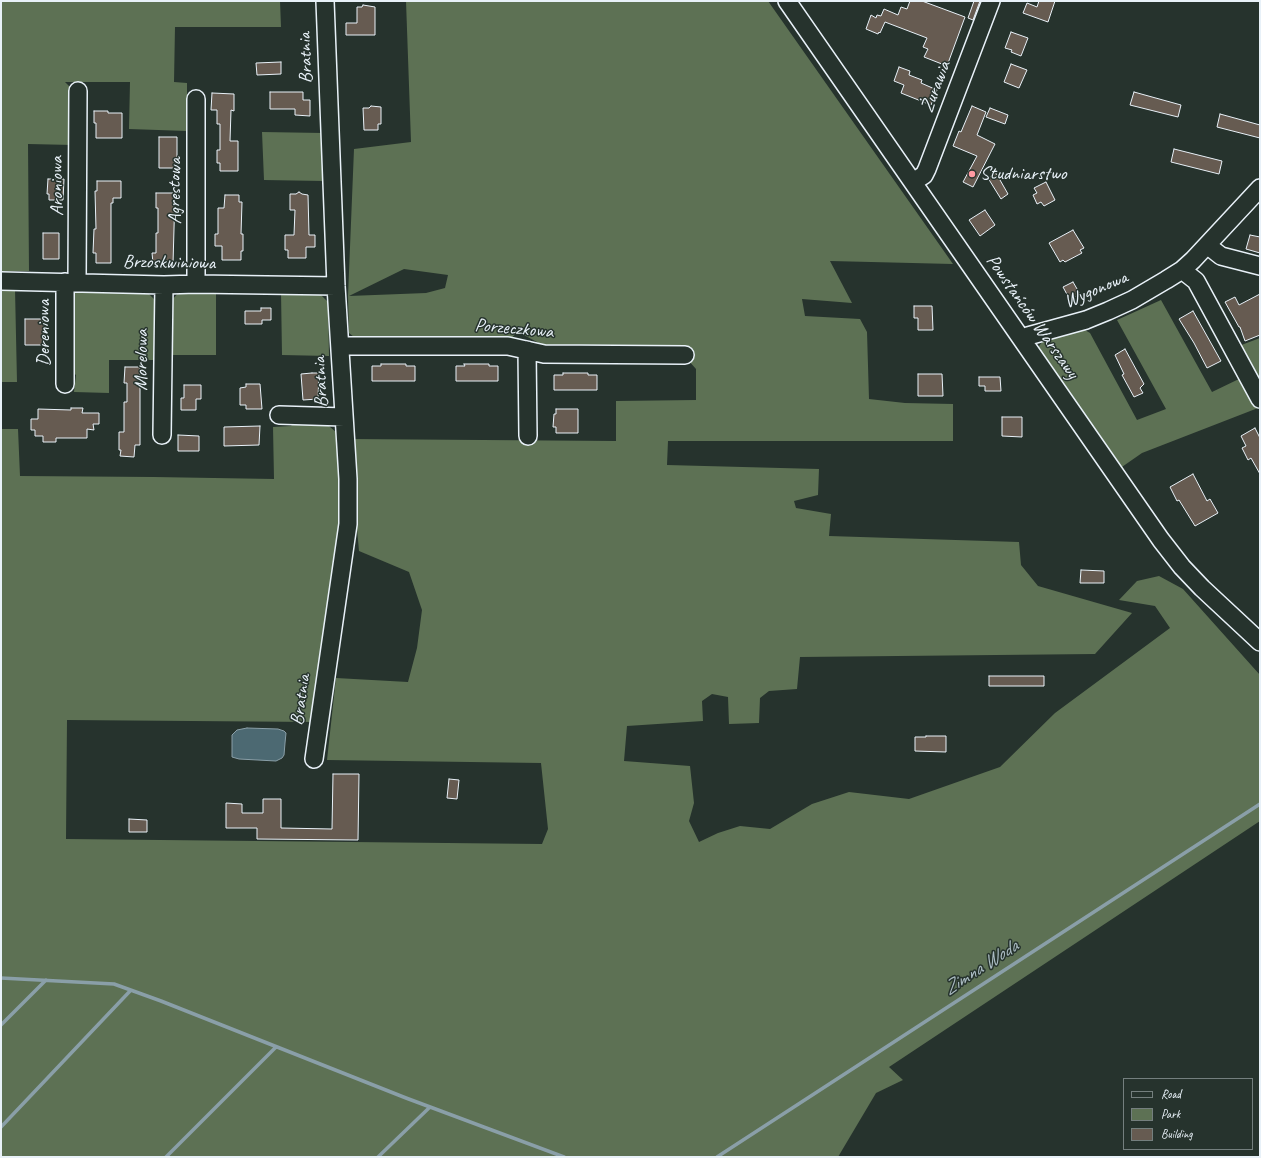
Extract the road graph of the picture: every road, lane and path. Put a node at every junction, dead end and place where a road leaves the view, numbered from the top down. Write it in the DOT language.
graph roads {
  1 [pos="325,1"];
  2 [pos="787,1"];
  3 [pos="991,1"];
  4 [pos="78,91"];
  5 [pos="196,99"];
  6 [pos="913,182"];
  7 [pos="1260,188"];
  8 [pos="1207,245"];
  9 [pos="1260,266"];
  10 [pos="1182,270"];
  11 [pos="1,281"];
  12 [pos="71,282"];
  13 [pos="196,284"];
  14 [pos="164,285"];
  15 [pos="336,286"];
  16 [pos="1022,339"];
  17 [pos="340,346"];
  18 [pos="527,350"];
  19 [pos="685,355"];
  20 [pos="65,384"];
  21 [pos="1260,399"];
  22 [pos="278,415"];
  23 [pos="344,417"];
  24 [pos="162,435"];
  25 [pos="528,436"];
  26 [pos="1260,642"];
  27 [pos="314,759"];
  1 -- 15 [label="street, Bratnia"];
  2 -- 6 [label="street, Powstańców Warszawy"];
  3 -- 6 [label="street, Żurawia"];
  4 -- 12 [label="street, Aroniowa"];
  5 -- 13 [label="street, Agrestowa"];
  6 -- 16 [label="street, Powstańców Warszawy"];
  7 -- 8 [label="street, Wygonowa"];
  8 -- 9 [label="street"];
  8 -- 10 [label="street, Wygonowa"];
  10 -- 16 [label="street, Wygonowa"];
  10 -- 21 [label="street"];
  11 -- 12 [label="street, Brzoskwiniowa"];
  12 -- 14 [label="street, Brzoskwiniowa"];
  12 -- 20 [label="street, Dereniowa"];
  13 -- 14 [label="street, Brzoskwiniowa"];
  13 -- 15 [label="street, Brzoskwiniowa"];
  14 -- 24 [label="street, Morelowa"];
  15 -- 17 [label="street, Bratnia"];
  16 -- 26 [label="street, Powstańców Warszawy"];
  17 -- 18 [label="street, Porzeczkowa"];
  17 -- 23 [label="street, Bratnia"];
  18 -- 19 [label="street, Porzeczkowa"];
  18 -- 25 [label="street"];
  22 -- 23 [label="street"];
  23 -- 27 [label="street, Bratnia"];
}
